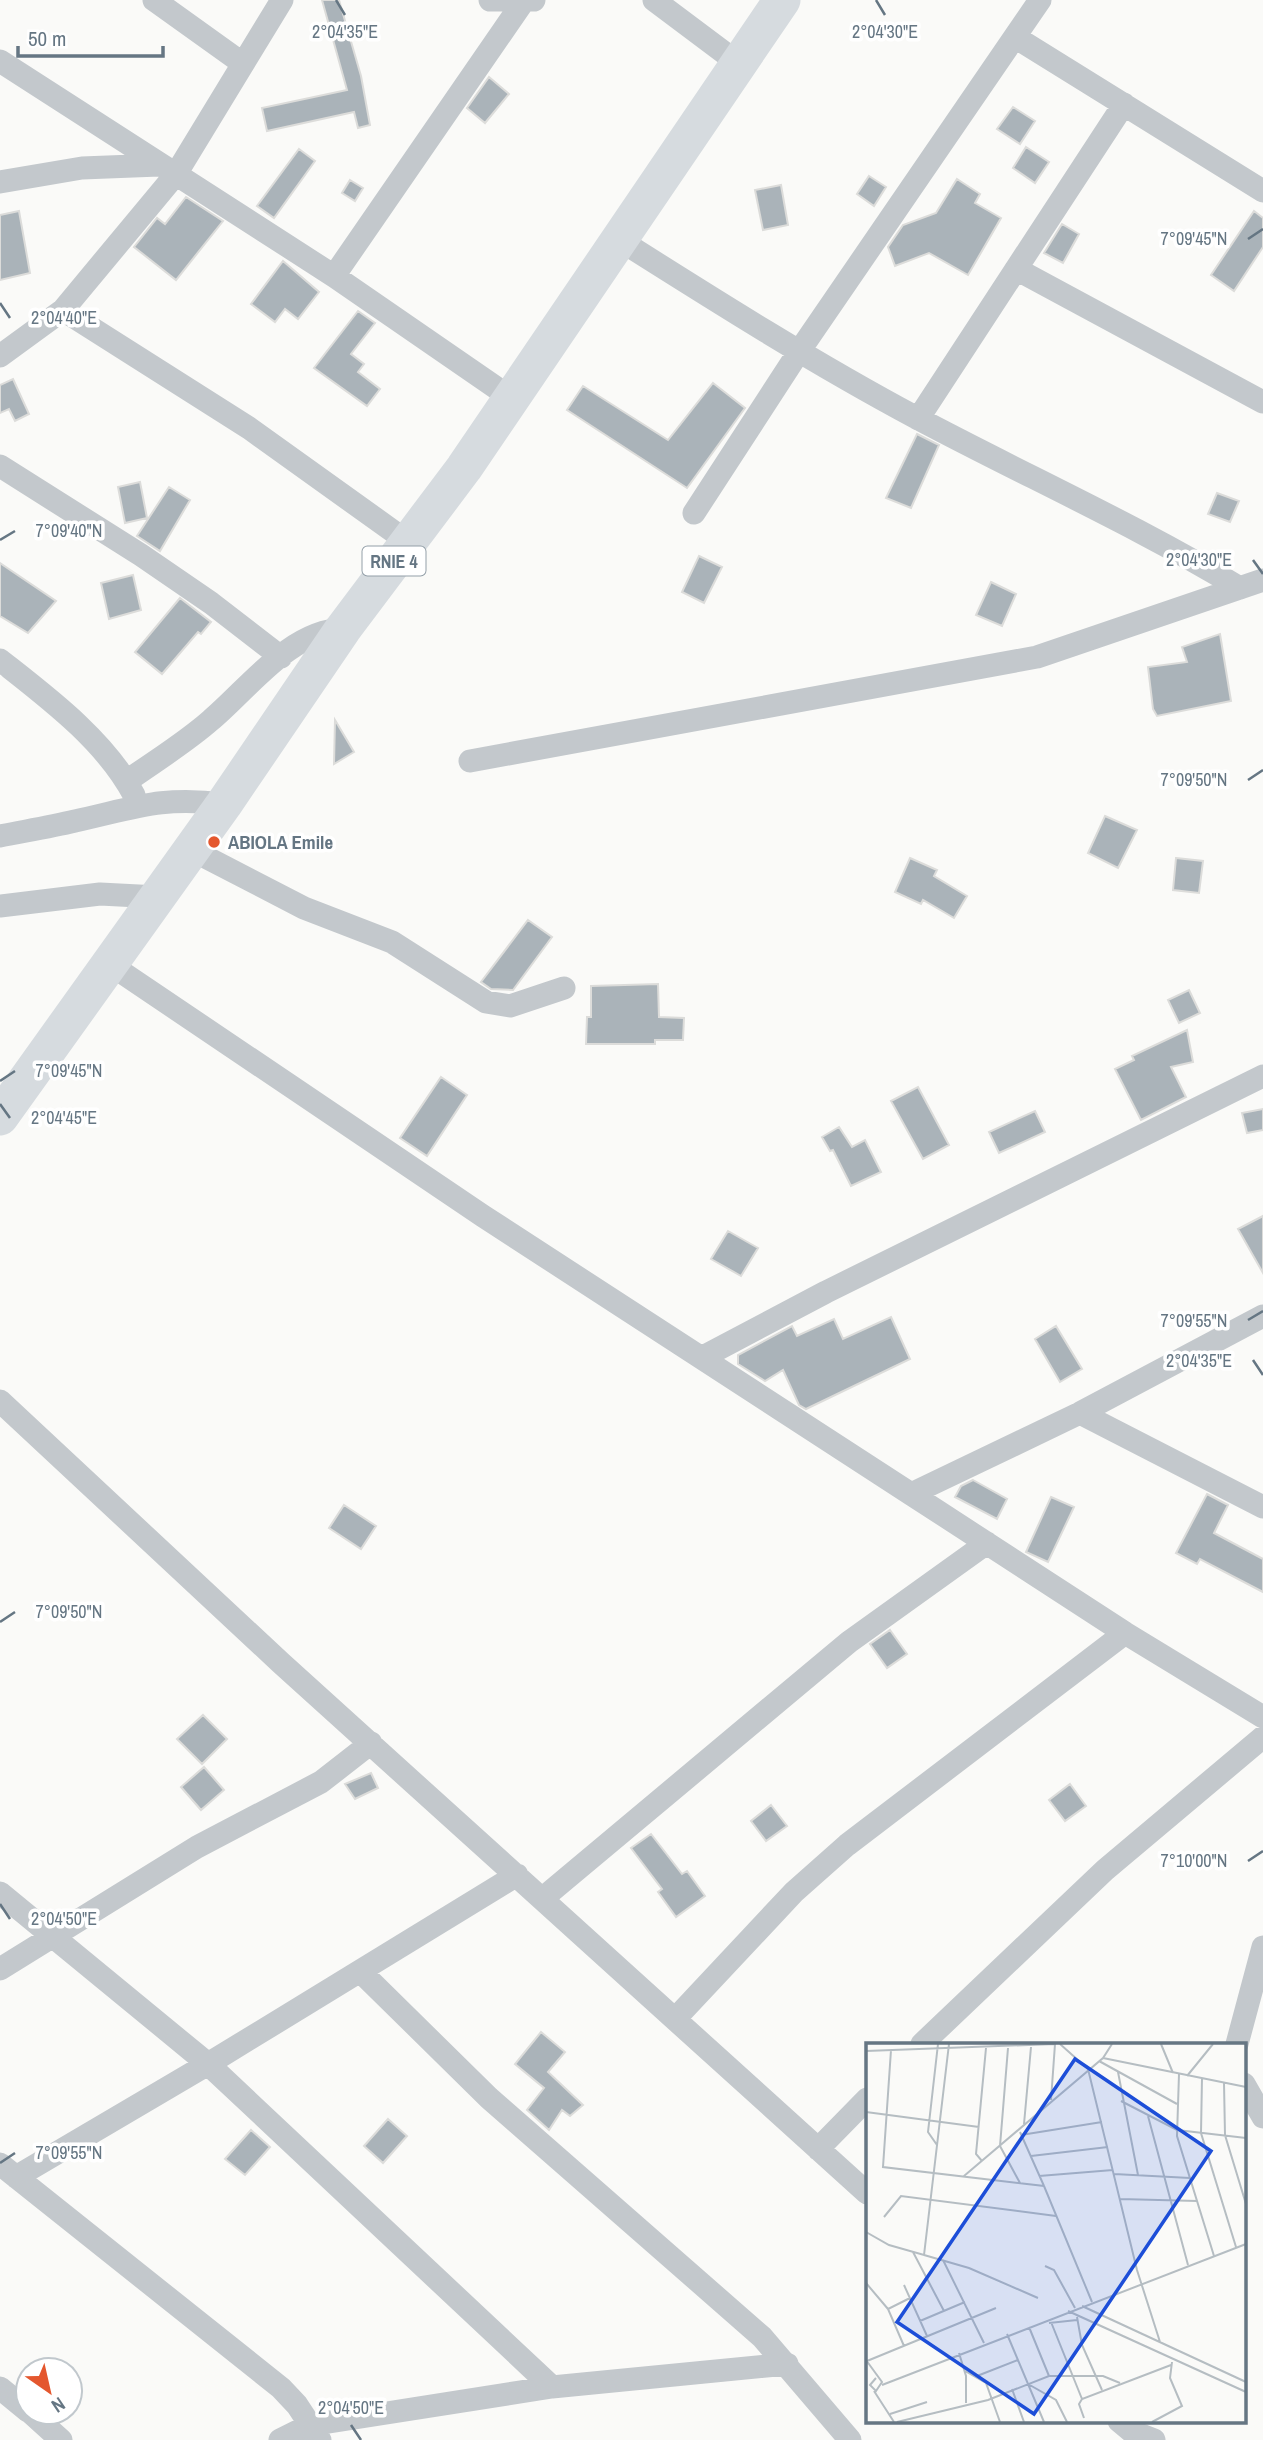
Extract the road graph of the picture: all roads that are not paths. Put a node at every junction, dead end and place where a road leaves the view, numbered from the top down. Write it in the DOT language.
graph roads {
  1 [pos="154,0"];
  2 [pos="282,0"];
  3 [pos="490,0"];
  4 [pos="654,0"];
  5 [pos="782,0"];
  6 [pos="1040,0"];
  7 [pos="528,1"];
  8 [pos="1015,37"];
  9 [pos="0,61"];
  10 [pos="242,63"];
  11 [pos="738,63"];
  12 [pos="1124,104"];
  13 [pos="168,170"];
  14 [pos="0,182"];
  15 [pos="1263,191"];
  16 [pos="618,239"];
  17 [pos="1016,270"];
  18 [pos="334,276"];
  19 [pos="63,310"];
  20 [pos="798,353"];
  21 [pos="0,356"];
  22 [pos="510,398"];
  23 [pos="1263,402"];
  24 [pos="918,419"];
  25 [pos="0,466"];
  26 [pos="694,513"];
  27 [pos="408,542"];
  28 [pos="1263,580"];
  29 [pos="1240,589"];
  30 [pos="343,629"];
  31 [pos="281,657"];
  32 [pos="0,660"];
  33 [pos="470,761"];
  34 [pos="127,781"];
  35 [pos="139,804"];
  36 [pos="224,804"];
  37 [pos="0,836"];
  38 [pos="190,849"];
  39 [pos="158,897"];
  40 [pos="0,906"];
  41 [pos="110,965"];
  42 [pos="564,988"];
  43 [pos="1263,1076"];
  44 [pos="0,1117"];
  45 [pos="1263,1316"];
  46 [pos="703,1357"];
  47 [pos="0,1401"];
  48 [pos="1080,1413"];
  49 [pos="911,1494"];
  50 [pos="1263,1507"];
  51 [pos="987,1543"];
  52 [pos="1125,1633"];
  53 [pos="1263,1717"];
  54 [pos="1263,1737"];
  55 [pos="371,1743"];
  56 [pos="517,1875"];
  57 [pos="0,1893"];
  58 [pos="543,1898"];
  59 [pos="52,1936"];
  60 [pos="1263,1947"];
  61 [pos="0,1969"];
  62 [pos="360,1971"];
  63 [pos="676,2019"];
  64 [pos="924,2043"];
  65 [pos="1238,2043"];
  66 [pos="208,2064"];
  67 [pos="1246,2087"];
  68 [pos="866,2100"];
  69 [pos="1263,2117"];
  70 [pos="818,2149"];
  71 [pos="8,2170"];
  72 [pos="866,2192"];
  73 [pos="788,2364"];
  74 [pos="552,2387"];
  75 [pos="0,2388"];
  76 [pos="14,2399"];
  77 [pos="46,2426"];
  78 [pos="1128,2428"];
  79 [pos="315,2432"];
  80 [pos="61,2440"];
  81 [pos="280,2440"];
  82 [pos="850,2440"];
  83 [pos="1154,2440"];
  1 -- 10 [label="street"];
  2 -- 10 [label="street"];
  3 -- 7 [label="street"];
  4 -- 11 [label="street"];
  5 -- 11 [label="main road, RNIE 4"];
  6 -- 8 [label="street"];
  7 -- 18 [label="street"];
  8 -- 12 [label="street"];
  8 -- 20 [label="street"];
  9 -- 13 [label="street"];
  10 -- 13 [label="street"];
  11 -- 16 [label="main road, RNIE 4"];
  12 -- 15 [label="street"];
  12 -- 17 [label="street"];
  13 -- 14 [label="street"];
  13 -- 18 [label="street"];
  13 -- 19 [label="street"];
  16 -- 20 [label="street"];
  16 -- 22 [label="main road, RNIE 4"];
  17 -- 23 [label="street"];
  17 -- 24 [label="street"];
  18 -- 22 [label="street"];
  19 -- 21 [label="street"];
  19 -- 27 [label="street"];
  20 -- 24 [label="street"];
  20 -- 26 [label="street"];
  22 -- 27 [label="main road, RNIE 4"];
  24 -- 29 [label="street"];
  25 -- 31 [label="street"];
  27 -- 30 [label="main road, RNIE 4"];
  28 -- 29 [label="street"];
  29 -- 33 [label="street"];
  30 -- 31 [label="street"];
  30 -- 36 [label="main road, RNIE 4"];
  31 -- 34 [label="street"];
  32 -- 34 [label="street"];
  34 -- 35 [label="street"];
  35 -- 36 [label="street"];
  35 -- 37 [label="street"];
  36 -- 38 [label="main road, RNIE 4"];
  38 -- 39 [label="main road, RNIE 4"];
  38 -- 42 [label="street"];
  39 -- 40 [label="street"];
  39 -- 41 [label="main road, RNIE 4"];
  41 -- 44 [label="main road, RNIE 4"];
  41 -- 46 [label="street"];
  43 -- 46 [label="street"];
  45 -- 48 [label="street"];
  46 -- 49 [label="street"];
  47 -- 55 [label="street"];
  48 -- 49 [label="street"];
  48 -- 50 [label="street"];
  49 -- 51 [label="street"];
  51 -- 52 [label="street"];
  51 -- 58 [label="street"];
  52 -- 53 [label="street"];
  52 -- 63 [label="street"];
  54 -- 64 [label="street"];
  55 -- 56 [label="street"];
  55 -- 59 [label="street"];
  56 -- 58 [label="street"];
  56 -- 62 [label="street"];
  57 -- 59 [label="street"];
  58 -- 63 [label="street"];
  59 -- 61 [label="street"];
  59 -- 66 [label="street"];
  60 -- 65 [label="street"];
  62 -- 66 [label="street"];
  62 -- 73 [label="street"];
  63 -- 70 [label="street"];
  66 -- 71 [label="street"];
  66 -- 74 [label="street"];
  67 -- 69 [label="street"];
  68 -- 70 [label="street"];
  70 -- 72 [label="street"];
  71 -- 79 [label="street"];
  73 -- 74 [label="street"];
  73 -- 82 [label="street"];
  74 -- 79 [label="street"];
  75 -- 76 [label="street"];
  77 -- 80 [label="street"];
  78 -- 83 [label="street"];
  79 -- 81 [label="street"];
}
